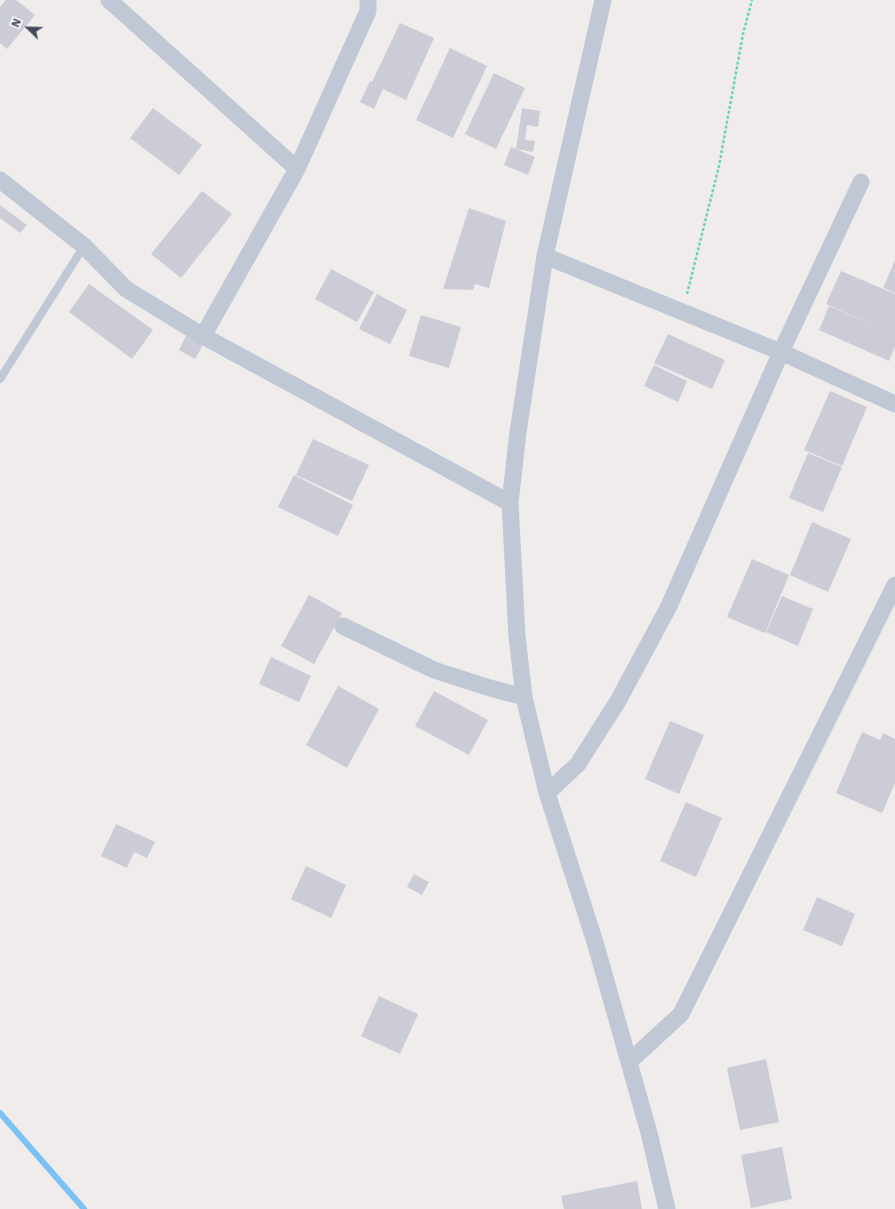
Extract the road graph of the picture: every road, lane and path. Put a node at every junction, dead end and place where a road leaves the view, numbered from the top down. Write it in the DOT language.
graph roads {
  1 [pos="109,0"];
  2 [pos="368,0"];
  3 [pos="603,0"];
  4 [pos="752,0"];
  5 [pos="297,169"];
  6 [pos="0,180"];
  7 [pos="861,182"];
  8 [pos="84,246"];
  9 [pos="545,256"];
  10 [pos="682,312"];
  11 [pos="203,336"];
  12 [pos="781,352"];
  13 [pos="0,379"];
  14 [pos="895,404"];
  15 [pos="510,503"];
  16 [pos="895,585"];
  17 [pos="343,626"];
  18 [pos="524,697"];
  19 [pos="547,793"];
  20 [pos="629,1062"];
  21 [pos="667,1209"];
  1 -- 5 [label="street"];
  2 -- 5 [label="street"];
  3 -- 9 [label="street"];
  4 -- 10 [label="path"];
  5 -- 11 [label="street"];
  6 -- 8 [label="street"];
  7 -- 12 [label="street"];
  8 -- 11 [label="street"];
  8 -- 13 [label="lane"];
  9 -- 10 [label="street"];
  9 -- 15 [label="street"];
  10 -- 12 [label="street"];
  11 -- 15 [label="street"];
  12 -- 14 [label="street"];
  12 -- 19 [label="street"];
  15 -- 18 [label="street"];
  16 -- 20 [label="street"];
  17 -- 18 [label="street"];
  18 -- 19 [label="street"];
  19 -- 20 [label="street"];
  20 -- 21 [label="street"];
}
